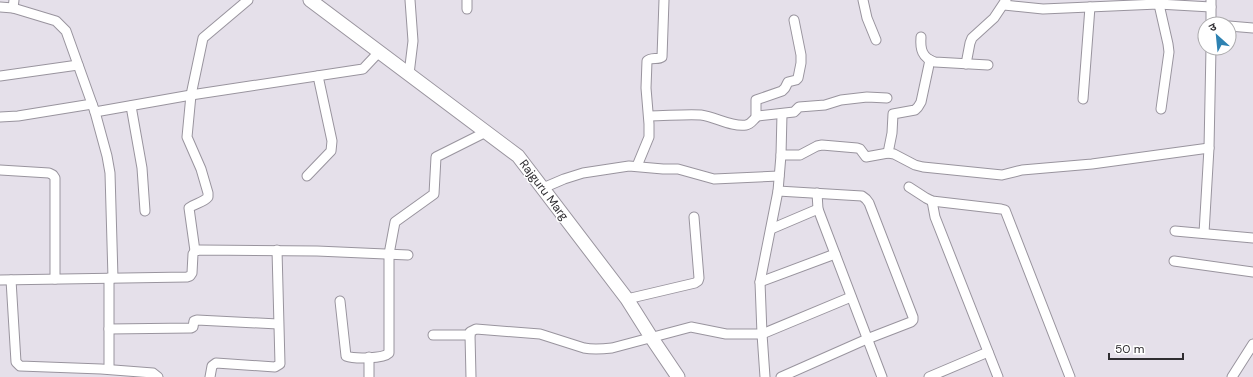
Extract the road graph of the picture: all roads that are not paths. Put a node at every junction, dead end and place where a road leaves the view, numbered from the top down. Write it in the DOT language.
graph roads {
  1 [pos="248,0"];
  2 [pos="310,0"];
  3 [pos="410,0"];
  4 [pos="664,0"];
  5 [pos="863,0"];
  6 [pos="1005,2"];
  7 [pos="1158,2"];
  8 [pos="14,4"];
  9 [pos="1211,4"];
  10 [pos="0,7"];
  11 [pos="1090,7"];
  12 [pos="1211,16"];
  13 [pos="794,20"];
  14 [pos="1237,27"];
  15 [pos="1253,28"];
  16 [pos="921,37"];
  17 [pos="876,40"];
  18 [pos="379,52"];
  19 [pos="1211,56"];
  20 [pos="930,60"];
  21 [pos="966,64"];
  22 [pos="78,65"];
  23 [pos="988,65"];
  24 [pos="409,74"];
  25 [pos="0,76"];
  26 [pos="318,76"];
  27 [pos="191,95"];
  28 [pos="887,98"];
  29 [pos="1083,99"];
  30 [pos="131,106"];
  31 [pos="93,108"];
  32 [pos="1162,109"];
  33 [pos="782,114"];
  34 [pos="649,116"];
  35 [pos="0,117"];
  36 [pos="756,117"];
  37 [pos="486,132"];
  38 [pos="1209,148"];
  39 [pos="888,153"];
  40 [pos="781,156"];
  41 [pos="637,166"];
  42 [pos="0,170"];
  43 [pos="307,176"];
  44 [pos="780,176"];
  45 [pos="909,186"];
  46 [pos="543,188"];
  47 [pos="778,191"];
  48 [pos="817,193"];
  49 [pos="932,201"];
  50 [pos="818,209"];
  51 [pos="145,211"];
  52 [pos="694,217"];
  53 [pos="771,228"];
  54 [pos="1175,231"];
  55 [pos="1204,233"];
  56 [pos="1253,238"];
  57 [pos="277,250"];
  58 [pos="195,251"];
  59 [pos="389,254"];
  60 [pos="835,254"];
  61 [pos="408,255"];
  62 [pos="1174,261"];
  63 [pos="1253,272"];
  64 [pos="111,278"];
  65 [pos="55,279"];
  66 [pos="0,280"];
  67 [pos="11,280"];
  68 [pos="760,282"];
  69 [pos="851,297"];
  70 [pos="627,298"];
  71 [pos="340,301"];
  72 [pos="278,324"];
  73 [pos="109,329"];
  74 [pos="762,334"];
  75 [pos="433,335"];
  76 [pos="470,335"];
  77 [pos="651,337"];
  78 [pos="867,339"];
  79 [pos="1253,344"];
  80 [pos="988,352"];
  81 [pos="369,357"];
  82 [pos="109,369"];
  83 [pos="1235,376"];
  84 [pos="158,377"];
  85 [pos="210,377"];
  86 [pos="369,377"];
  87 [pos="471,377"];
  88 [pos="678,377"];
  89 [pos="765,377"];
  90 [pos="781,377"];
  91 [pos="882,377"];
  92 [pos="929,377"];
  93 [pos="998,377"];
  94 [pos="1070,377"];
  1 -- 27 [label="street"];
  2 -- 18 [label="street, Rajguru Marg"];
  3 -- 24 [label="street"];
  4 -- 34 [label="street"];
  5 -- 17 [label="street"];
  6 -- 11 [label="street"];
  6 -- 21 [label="street"];
  7 -- 9 [label="street"];
  7 -- 11 [label="street"];
  7 -- 32 [label="street"];
  8 -- 10 [label="street"];
  8 -- 22 [label="street"];
  9 -- 12 [label="street"];
  11 -- 29 [label="street"];
  13 -- 36 [label="street"];
  14 -- 15 [label="street"];
  16 -- 20 [label="street"];
  18 -- 24 [label="street, Rajguru Marg"];
  18 -- 26 [label="street"];
  19 -- 38 [label="street"];
  20 -- 21 [label="street"];
  20 -- 39 [label="street"];
  21 -- 23 [label="street"];
  22 -- 25 [label="street"];
  22 -- 31 [label="street"];
  24 -- 37 [label="street, Rajguru Marg"];
  26 -- 27 [label="street"];
  26 -- 43 [label="street"];
  27 -- 30 [label="street"];
  27 -- 58 [label="street"];
  28 -- 33 [label="street"];
  30 -- 31 [label="street"];
  30 -- 51 [label="street"];
  31 -- 35 [label="street"];
  31 -- 64 [label="street"];
  33 -- 36 [label="street"];
  33 -- 40 [label="street"];
  34 -- 36 [label="street"];
  34 -- 41 [label="street"];
  37 -- 46 [label="street, Rajguru Marg"];
  37 -- 59 [label="street"];
  38 -- 39 [label="street"];
  38 -- 55 [label="street"];
  39 -- 40 [label="street"];
  40 -- 44 [label="street"];
  41 -- 44 [label="street"];
  41 -- 46 [label="street"];
  42 -- 65 [label="street"];
  44 -- 47 [label="street"];
  45 -- 49 [label="street"];
  46 -- 70 [label="street, Rajguru Marg"];
  47 -- 48 [label="street"];
  47 -- 53 [label="street"];
  48 -- 50 [label="street"];
  48 -- 78 [label="street"];
  49 -- 80 [label="street"];
  49 -- 94 [label="street"];
  50 -- 53 [label="street"];
  50 -- 60 [label="street"];
  52 -- 70 [label="street"];
  53 -- 68 [label="street"];
  54 -- 55 [label="street"];
  55 -- 56 [label="street"];
  57 -- 58 [label="street"];
  57 -- 59 [label="street"];
  57 -- 72 [label="street"];
  58 -- 64 [label="street"];
  59 -- 61 [label="street"];
  59 -- 81 [label="street"];
  60 -- 68 [label="street"];
  60 -- 69 [label="street"];
  62 -- 63 [label="street"];
  64 -- 65 [label="street"];
  64 -- 73 [label="street"];
  65 -- 67 [label="street"];
  66 -- 67 [label="street"];
  67 -- 82 [label="street"];
  68 -- 74 [label="street"];
  69 -- 74 [label="street"];
  69 -- 78 [label="street"];
  70 -- 77 [label="street, Rajguru Marg"];
  71 -- 81 [label="street"];
  72 -- 73 [label="street"];
  72 -- 85 [label="street"];
  73 -- 82 [label="street"];
  74 -- 77 [label="street"];
  74 -- 89 [label="street"];
  75 -- 76 [label="street"];
  76 -- 77 [label="street"];
  76 -- 87 [label="street"];
  77 -- 88 [label="street, Rajguru Marg"];
  78 -- 90 [label="street"];
  78 -- 91 [label="street"];
  79 -- 83 [label="street"];
  80 -- 92 [label="street"];
  80 -- 93 [label="street"];
  81 -- 86 [label="street"];
  82 -- 84 [label="street"];
}
